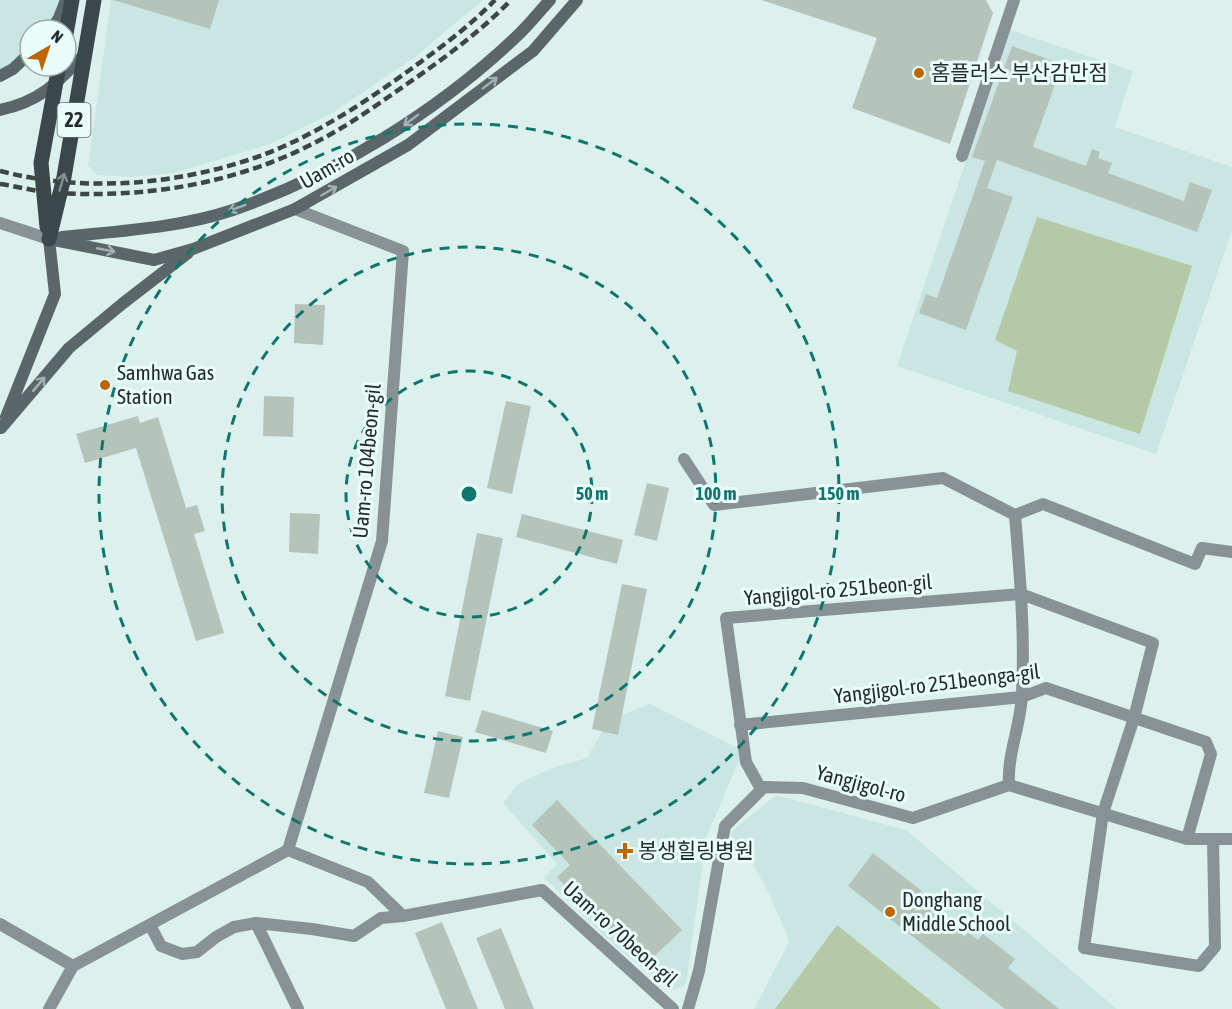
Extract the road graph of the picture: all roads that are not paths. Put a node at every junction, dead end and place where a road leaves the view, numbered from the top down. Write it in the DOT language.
graph roads {
  1 [pos="66,0"];
  2 [pos="72,0"];
  3 [pos="94,0"];
  4 [pos="550,0"];
  5 [pos="577,0"];
  6 [pos="1009,4"];
  7 [pos="59,18"];
  8 [pos="69,18"];
  9 [pos="85,54"];
  10 [pos="18,64"];
  11 [pos="0,76"];
  12 [pos="56,78"];
  13 [pos="54,86"];
  14 [pos="0,110"];
  15 [pos="962,156"];
  16 [pos="295,209"];
  17 [pos="0,224"];
  18 [pos="49,239"];
  19 [pos="193,249"];
  20 [pos="1,430"];
  21 [pos="684,459"];
  22 [pos="1015,515"];
  23 [pos="1232,552"];
  24 [pos="1021,594"];
  25 [pos="1022,697"];
  26 [pos="1134,718"];
  27 [pos="741,725"];
  28 [pos="1009,785"];
  29 [pos="761,789"];
  30 [pos="1103,813"];
  31 [pos="1188,839"];
  32 [pos="1213,839"];
  33 [pos="1232,839"];
  34 [pos="288,850"];
  35 [pos="403,916"];
  36 [pos="256,923"];
  37 [pos="0,924"];
  38 [pos="150,925"];
  39 [pos="73,966"];
  40 [pos="49,1009"];
  41 [pos="298,1009"];
  42 [pos="673,1009"];
  43 [pos="688,1009"];
  1 -- 7 [label="main road"];
  2 -- 8 [label="main road"];
  3 -- 9 [label="main road, 22"];
  4 -- 18 [label="main road, Uam-ro, one-way"];
  16 -- 5 [label="main road, Uam-ro, one-way"];
  6 -- 15 [label="street"];
  9 -- 13 [label="main road"];
  18 -- 9 [label="main road, 22, one-way"];
  10 -- 11 [label="main road"];
  12 -- 13 [label="main road, 22"];
  13 -- 14 [label="main road"];
  13 -- 18 [label="main road, 22"];
  16 -- 19 [label="main road, Uam-ro"];
  16 -- 34 [label="street, Uam-ro 104beon-gil"];
  17 -- 18 [label="street"];
  18 -- 19 [label="main road, Uam-ro, one-way"];
  18 -- 20 [label="main road"];
  20 -- 19 [label="main road, one-way"];
  21 -- 22 [label="street"];
  22 -- 23 [label="street"];
  22 -- 24 [label="street"];
  24 -- 25 [label="street"];
  24 -- 26 [label="street, Yangjigol-ro 251beon-gil"];
  24 -- 27 [label="street, Yangjigol-ro 251beon-gil"];
  25 -- 26 [label="street, Yangjigol-ro 251beonga-gil"];
  25 -- 27 [label="street, Yangjigol-ro 251beonga-gil"];
  25 -- 28 [label="street"];
  26 -- 30 [label="street"];
  26 -- 31 [label="street, Yangjigol-ro 251beonga-gil"];
  27 -- 29 [label="street, Yangjigol-ro 251beon-gil"];
  28 -- 29 [label="street, Yangjigol-ro"];
  28 -- 30 [label="street"];
  29 -- 43 [label="street"];
  30 -- 31 [label="street"];
  30 -- 32 [label="street"];
  31 -- 32 [label="street"];
  32 -- 33 [label="street"];
  34 -- 35 [label="street"];
  34 -- 38 [label="street"];
  35 -- 36 [label="street"];
  35 -- 42 [label="street, Uam-ro 70beon-gil"];
  36 -- 38 [label="street"];
  36 -- 41 [label="street"];
  37 -- 39 [label="street"];
  38 -- 39 [label="street"];
  39 -- 40 [label="street"];
}
